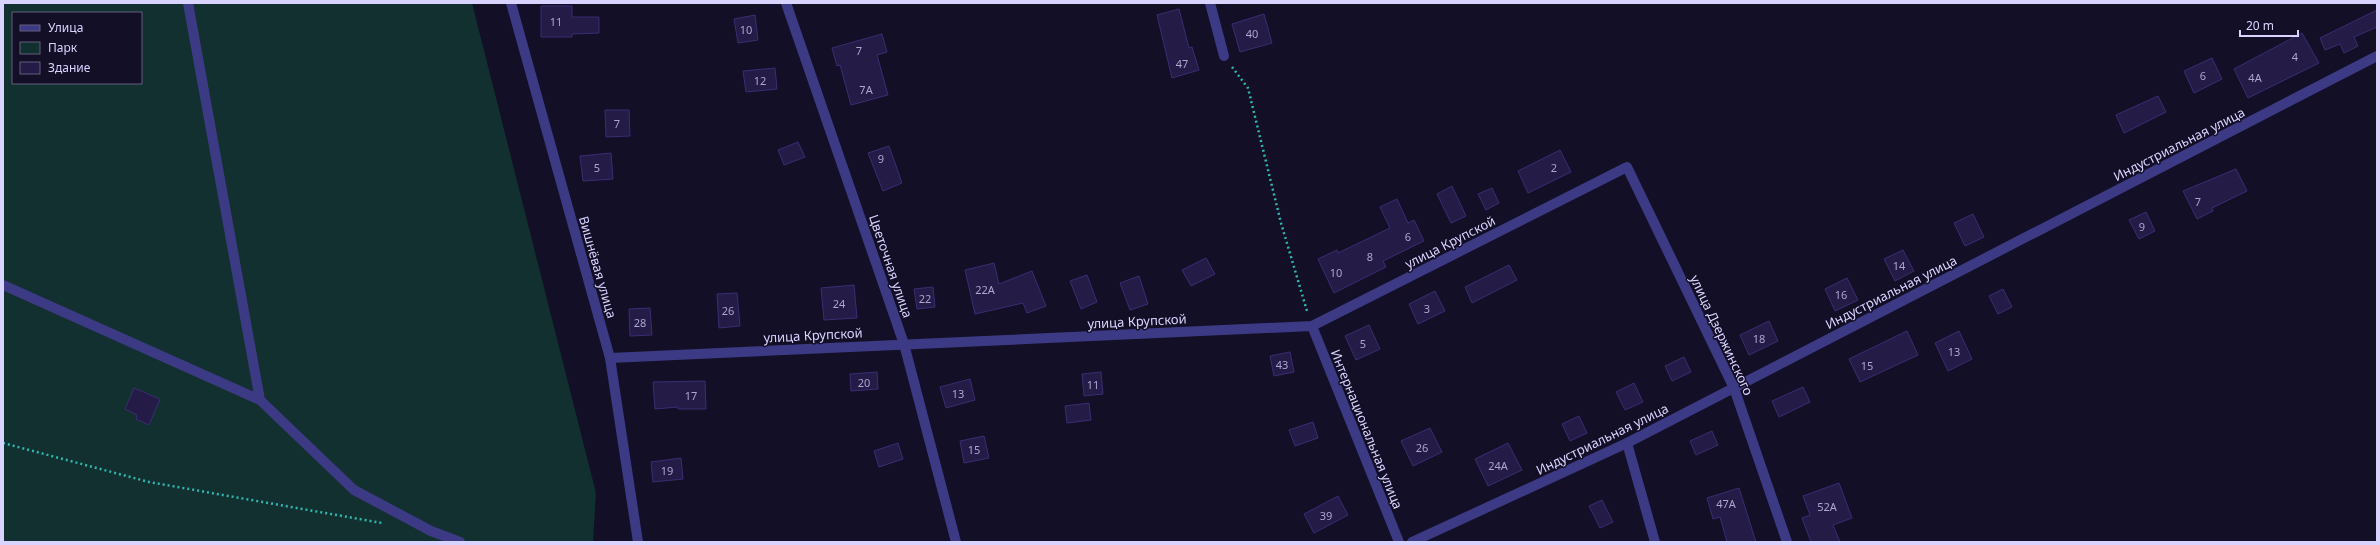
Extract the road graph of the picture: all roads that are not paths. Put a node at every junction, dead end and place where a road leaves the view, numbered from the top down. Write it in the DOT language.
graph roads {
  1 [pos="188,3"];
  2 [pos="511,3"];
  3 [pos="786,3"];
  4 [pos="1210,3"];
  5 [pos="1224,56"];
  6 [pos="2377,56"];
  7 [pos="1627,167"];
  8 [pos="3,286"];
  9 [pos="1312,326"];
  10 [pos="904,344"];
  11 [pos="610,358"];
  12 [pos="1734,388"];
  13 [pos="260,400"];
  14 [pos="1627,443"];
  15 [pos="460,542"];
  16 [pos="638,542"];
  17 [pos="956,542"];
  18 [pos="1399,542"];
  19 [pos="1412,542"];
  20 [pos="1655,542"];
  21 [pos="1787,542"];
  1 -- 13 [label="street"];
  2 -- 11 [label="street, Вишнёвая улица"];
  3 -- 10 [label="street, Цветочная улица"];
  4 -- 5 [label="street"];
  6 -- 12 [label="street, Индустриальная улица"];
  7 -- 9 [label="street, улица Крупской"];
  7 -- 12 [label="street, улица Дзержинского"];
  8 -- 13 [label="street"];
  9 -- 10 [label="street, улица Крупской"];
  9 -- 18 [label="street, Интернациональная улица"];
  10 -- 11 [label="street, улица Крупской"];
  10 -- 17 [label="street, Цветочная улица"];
  11 -- 16 [label="street, Вишнёвая улица"];
  12 -- 14 [label="street, Индустриальная улица"];
  12 -- 21 [label="street, улица Дзержинского"];
  13 -- 15 [label="street"];
  14 -- 19 [label="street, Индустриальная улица"];
  14 -- 20 [label="street"];
}
